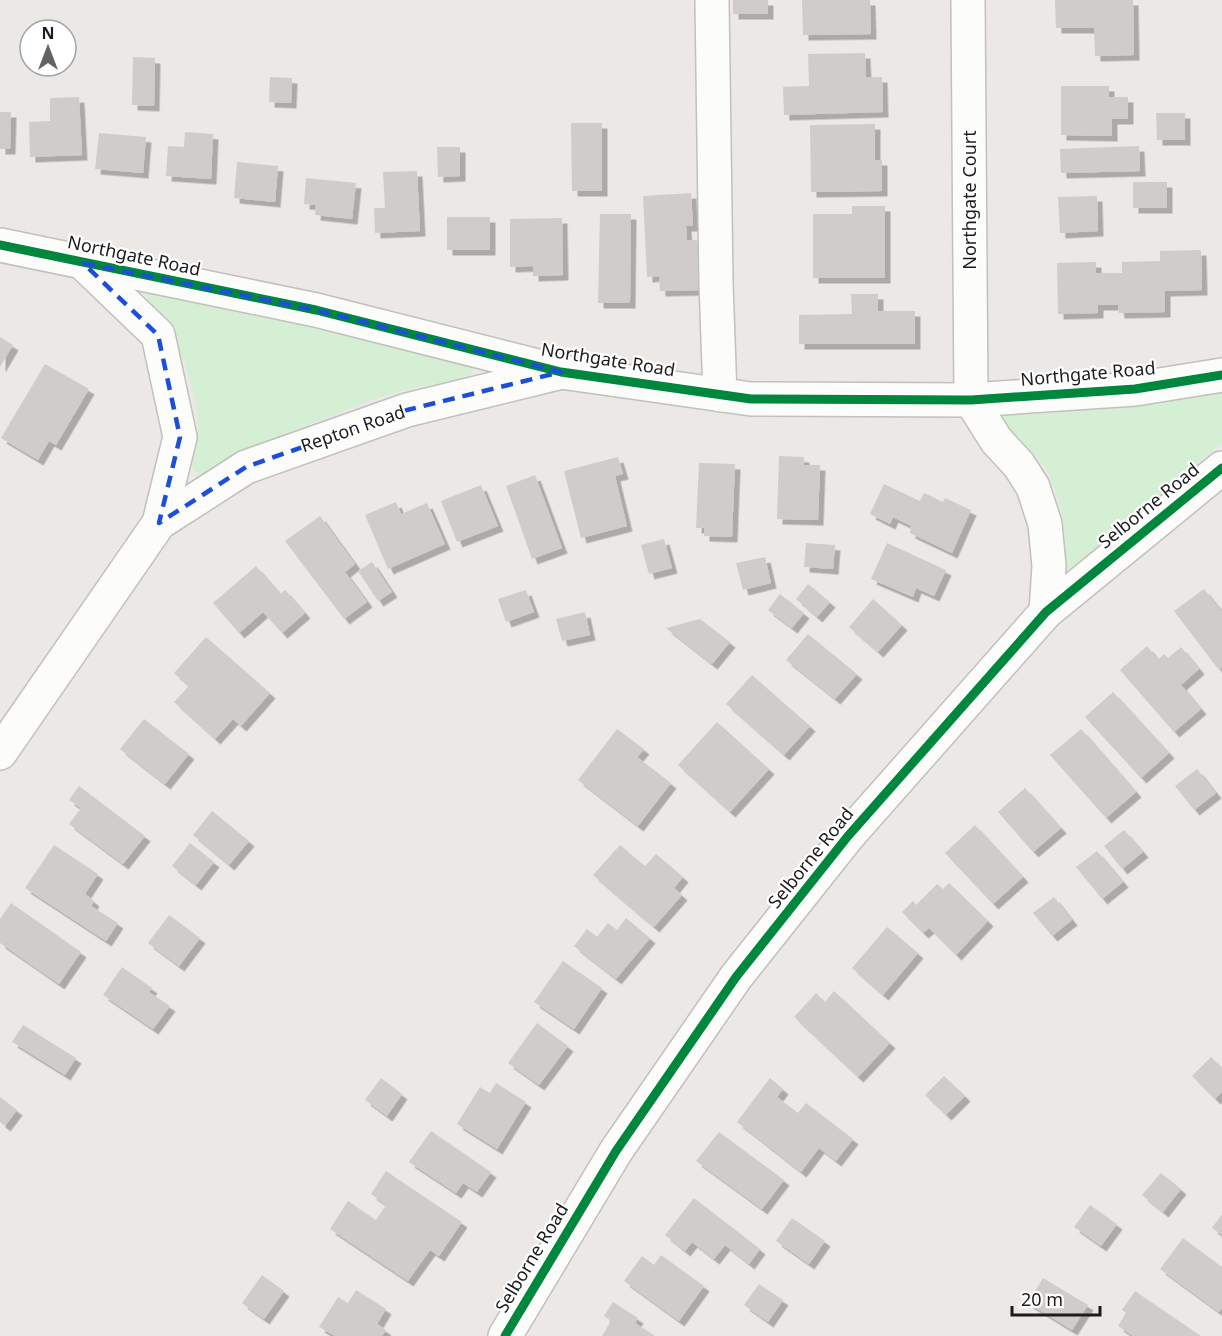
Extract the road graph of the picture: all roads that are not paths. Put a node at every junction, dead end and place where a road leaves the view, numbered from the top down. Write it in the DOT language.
graph roads {
  1 [pos="712,0"];
  2 [pos="968,0"];
  3 [pos="0,245"];
  4 [pos="83,263"];
  5 [pos="561,372"];
  6 [pos="1222,375"];
  7 [pos="720,395"];
  8 [pos="971,400"];
  9 [pos="1222,468"];
  10 [pos="159,523"];
  11 [pos="1046,612"];
  12 [pos="0,753"];
  13 [pos="505,1336"];
  1 -- 7 [label="street"];
  2 -- 8 [label="street, Northgate Court"];
  3 -- 4 [label="street, Northgate Road"];
  4 -- 5 [label="street, Northgate Road"];
  4 -- 10 [label="street, Repton Road"];
  5 -- 7 [label="street, Northgate Road"];
  5 -- 10 [label="street, Repton Road"];
  6 -- 8 [label="street, Northgate Road"];
  7 -- 8 [label="street, Northgate Road"];
  8 -- 11 [label="street"];
  9 -- 11 [label="street, Selborne Road"];
  10 -- 12 [label="street, Repton Road"];
  11 -- 13 [label="street, Selborne Road"];
}
